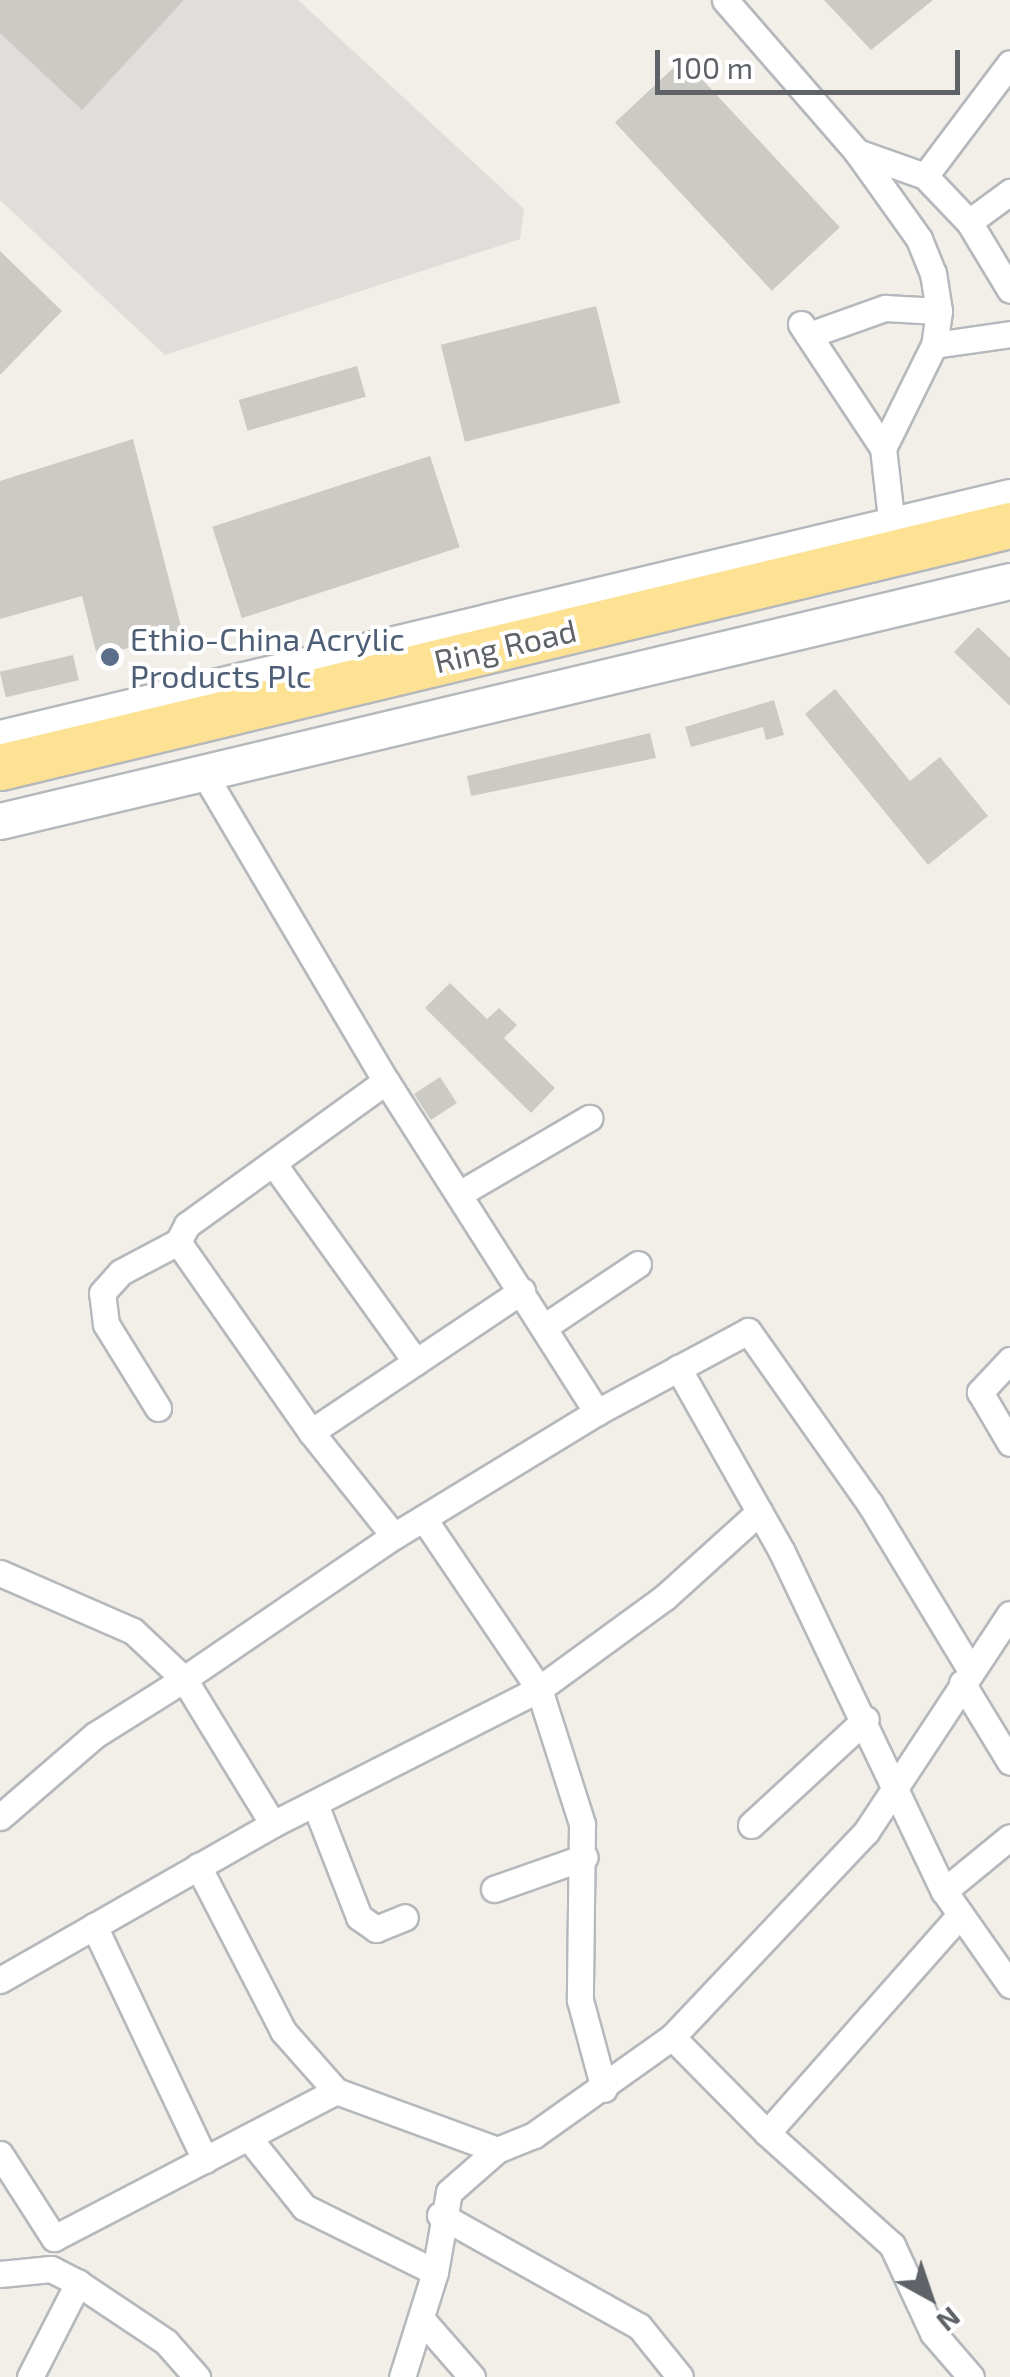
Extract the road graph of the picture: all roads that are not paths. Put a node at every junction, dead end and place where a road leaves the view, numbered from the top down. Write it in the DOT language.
graph roads {
  1 [pos="726,0"];
  2 [pos="1010,63"];
  3 [pos="857,152"];
  4 [pos="925,176"];
  5 [pos="1010,192"];
  6 [pos="969,222"];
  7 [pos="1010,290"];
  8 [pos="939,310"];
  9 [pos="1010,334"];
  10 [pos="934,345"];
  11 [pos="883,448"];
  12 [pos="1010,497"];
  13 [pos="1010,525"];
  14 [pos="892,526"];
  15 [pos="1005,581"];
  16 [pos="0,738"];
  17 [pos="0,767"];
  18 [pos="206,777"];
  19 [pos="0,794"];
  20 [pos="0,821"];
  21 [pos="386,1081"];
  22 [pos="589,1118"];
  23 [pos="273,1163"];
  24 [pos="460,1194"];
  25 [pos="178,1242"];
  26 [pos="638,1264"];
  27 [pos="522,1291"];
  28 [pos="544,1327"];
  29 [pos="1010,1360"];
  30 [pos="416,1362"];
  31 [pos="678,1368"];
  32 [pos="158,1408"];
  33 [pos="598,1412"];
  34 [pos="311,1432"];
  35 [pos="1010,1442"];
  36 [pos="759,1512"];
  37 [pos="424,1518"];
  38 [pos="394,1536"];
  39 [pos="0,1574"];
  40 [pos="1010,1614"];
  41 [pos="966,1676"];
  42 [pos="184,1678"];
  43 [pos="539,1689"];
  44 [pos="866,1719"];
  45 [pos="1010,1762"];
  46 [pos="894,1787"];
  47 [pos="315,1804"];
  48 [pos="0,1817"];
  49 [pos="272,1824"];
  50 [pos="750,1825"];
  51 [pos="1010,1837"];
  52 [pos="585,1857"];
  53 [pos="198,1866"];
  54 [pos="494,1889"];
  55 [pos="944,1891"];
  56 [pos="960,1915"];
  57 [pos="405,1917"];
  58 [pos="94,1926"];
  59 [pos="0,1980"];
  60 [pos="1010,1986"];
  61 [pos="672,2037"];
  62 [pos="604,2089"];
  63 [pos="336,2091"];
  64 [pos="766,2133"];
  65 [pos="248,2137"];
  66 [pos="497,2150"];
  67 [pos="0,2154"];
  68 [pos="205,2160"];
  69 [pos="440,2215"];
  70 [pos="54,2238"];
  71 [pos="51,2269"];
  72 [pos="435,2272"];
  73 [pos="0,2274"];
  74 [pos="78,2283"];
  75 [pos="424,2322"];
  76 [pos="30,2377"];
  77 [pos="197,2377"];
  78 [pos="402,2377"];
  79 [pos="472,2377"];
  80 [pos="680,2377"];
  81 [pos="970,2377"];
  1 -- 3 [label="street"];
  2 -- 4 [label="street"];
  3 -- 4 [label="street"];
  3 -- 8 [label="street"];
  4 -- 6 [label="street"];
  5 -- 6 [label="street"];
  6 -- 7 [label="street"];
  8 -- 10 [label="street"];
  8 -- 11 [label="street"];
  9 -- 10 [label="street"];
  10 -- 11 [label="street"];
  11 -- 14 [label="street"];
  12 -- 14 [label="street"];
  13 -- 17 [label="highway, Ring Road"];
  14 -- 16 [label="street"];
  15 -- 18 [label="street"];
  15 -- 19 [label="highway, Ring Road"];
  18 -- 20 [label="street"];
  18 -- 21 [label="street"];
  21 -- 23 [label="street"];
  21 -- 24 [label="street"];
  22 -- 24 [label="street"];
  23 -- 25 [label="street"];
  23 -- 30 [label="street"];
  24 -- 27 [label="street"];
  25 -- 32 [label="street"];
  25 -- 34 [label="street"];
  26 -- 28 [label="street"];
  27 -- 28 [label="street"];
  27 -- 30 [label="street"];
  28 -- 33 [label="street"];
  29 -- 35 [label="street"];
  30 -- 34 [label="street"];
  31 -- 33 [label="street"];
  31 -- 36 [label="street"];
  31 -- 41 [label="street"];
  33 -- 37 [label="street"];
  34 -- 38 [label="street"];
  36 -- 43 [label="street"];
  36 -- 44 [label="street"];
  37 -- 38 [label="street"];
  37 -- 43 [label="street"];
  38 -- 42 [label="street"];
  39 -- 42 [label="street"];
  40 -- 41 [label="street"];
  41 -- 45 [label="street"];
  41 -- 46 [label="street"];
  42 -- 48 [label="street"];
  42 -- 49 [label="street"];
  43 -- 47 [label="street"];
  43 -- 52 [label="street"];
  44 -- 46 [label="street"];
  44 -- 50 [label="street"];
  46 -- 55 [label="street"];
  46 -- 61 [label="street"];
  47 -- 49 [label="street"];
  47 -- 57 [label="street"];
  49 -- 53 [label="street"];
  51 -- 55 [label="street"];
  52 -- 54 [label="street"];
  52 -- 62 [label="street"];
  53 -- 58 [label="street"];
  53 -- 63 [label="street"];
  55 -- 56 [label="street"];
  56 -- 60 [label="street"];
  56 -- 64 [label="street"];
  58 -- 59 [label="street"];
  58 -- 68 [label="street"];
  61 -- 62 [label="street"];
  61 -- 64 [label="street"];
  62 -- 66 [label="street"];
  63 -- 65 [label="street"];
  63 -- 66 [label="street"];
  64 -- 81 [label="street"];
  65 -- 68 [label="street"];
  65 -- 72 [label="street"];
  66 -- 69 [label="street"];
  67 -- 70 [label="street"];
  68 -- 70 [label="street"];
  69 -- 72 [label="street"];
  69 -- 80 [label="street"];
  70 -- 71 [label="street"];
  71 -- 73 [label="street"];
  71 -- 74 [label="street"];
  72 -- 75 [label="street"];
  74 -- 76 [label="street"];
  74 -- 77 [label="street"];
  75 -- 78 [label="street"];
  75 -- 79 [label="street"];
}
